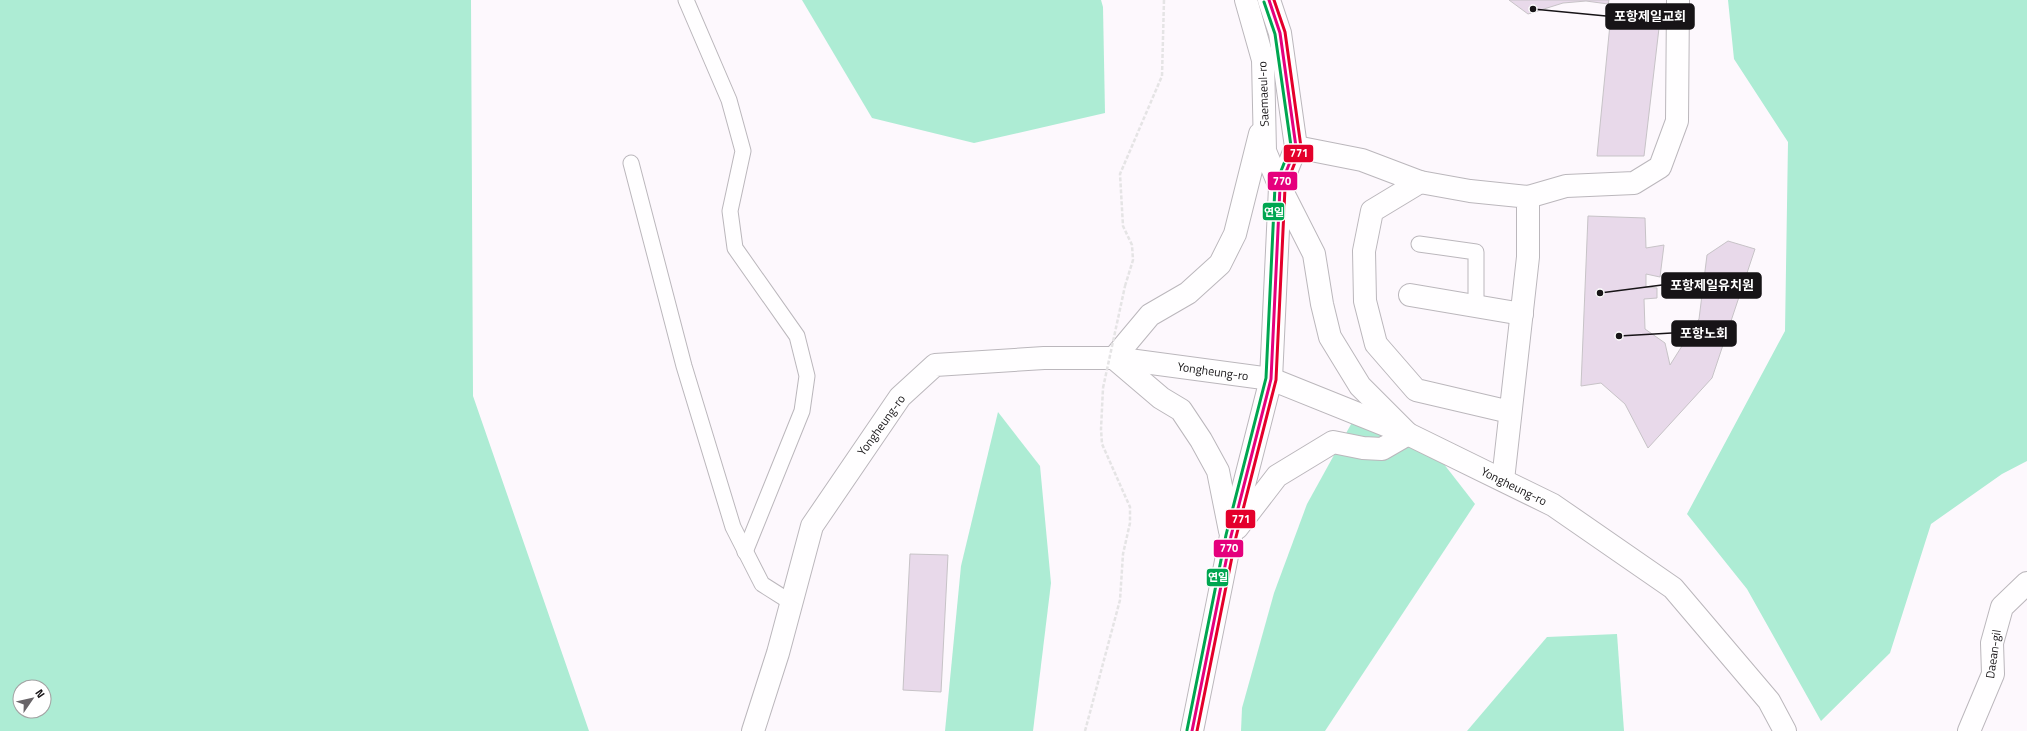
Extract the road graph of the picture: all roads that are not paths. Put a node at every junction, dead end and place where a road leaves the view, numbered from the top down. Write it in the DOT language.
graph roads {
  1 [pos="686,0"];
  2 [pos="1246,0"];
  3 [pos="1269,0"];
  4 [pos="1678,0"];
  5 [pos="1263,120"];
  6 [pos="1296,147"];
  7 [pos="631,163"];
  8 [pos="1420,182"];
  9 [pos="1280,187"];
  10 [pos="1528,197"];
  11 [pos="1419,244"];
  12 [pos="1410,295"];
  13 [pos="1476,306"];
  14 [pos="1522,314"];
  15 [pos="1114,358"];
  16 [pos="1271,379"];
  17 [pos="1510,412"];
  18 [pos="1408,434"];
  19 [pos="1503,480"];
  20 [pos="1231,536"];
  21 [pos="745,552"];
  22 [pos="2027,583"];
  23 [pos="792,603"];
  24 [pos="754,731"];
  25 [pos="1192,731"];
  26 [pos="1785,731"];
  27 [pos="1969,731"];
  1 -- 21 [label="lane"];
  2 -- 5 [label="main road, Saemaeul-ro"];
  3 -- 6 [label="main road, Saemaeul-ro"];
  4 -- 10 [label="main road"];
  5 -- 9 [label="main road, Saemaeul-ro"];
  5 -- 15 [label="main road"];
  6 -- 8 [label="main road"];
  6 -- 9 [label="main road, Saemaeul-ro"];
  7 -- 21 [label="lane"];
  8 -- 10 [label="main road"];
  8 -- 17 [label="main road"];
  9 -- 16 [label="main road, Saemaeul-ro"];
  9 -- 18 [label="main road"];
  10 -- 14 [label="main road"];
  11 -- 13 [label="lane"];
  12 -- 13 [label="main road"];
  13 -- 14 [label="main road"];
  14 -- 17 [label="main road"];
  15 -- 16 [label="main road, Yongheung-ro"];
  15 -- 20 [label="main road"];
  15 -- 23 [label="main road, Yongheung-ro"];
  16 -- 18 [label="main road, Yongheung-ro"];
  16 -- 20 [label="main road, Saemaeul-ro"];
  17 -- 19 [label="main road"];
  18 -- 19 [label="main road, Yongheung-ro"];
  18 -- 20 [label="main road"];
  19 -- 26 [label="main road, Yongheung-ro"];
  20 -- 25 [label="main road, Saemaeul-ro"];
  21 -- 23 [label="lane"];
  22 -- 27 [label="main road, Daean-gil"];
  23 -- 24 [label="main road, Yongheung-ro"];
}
